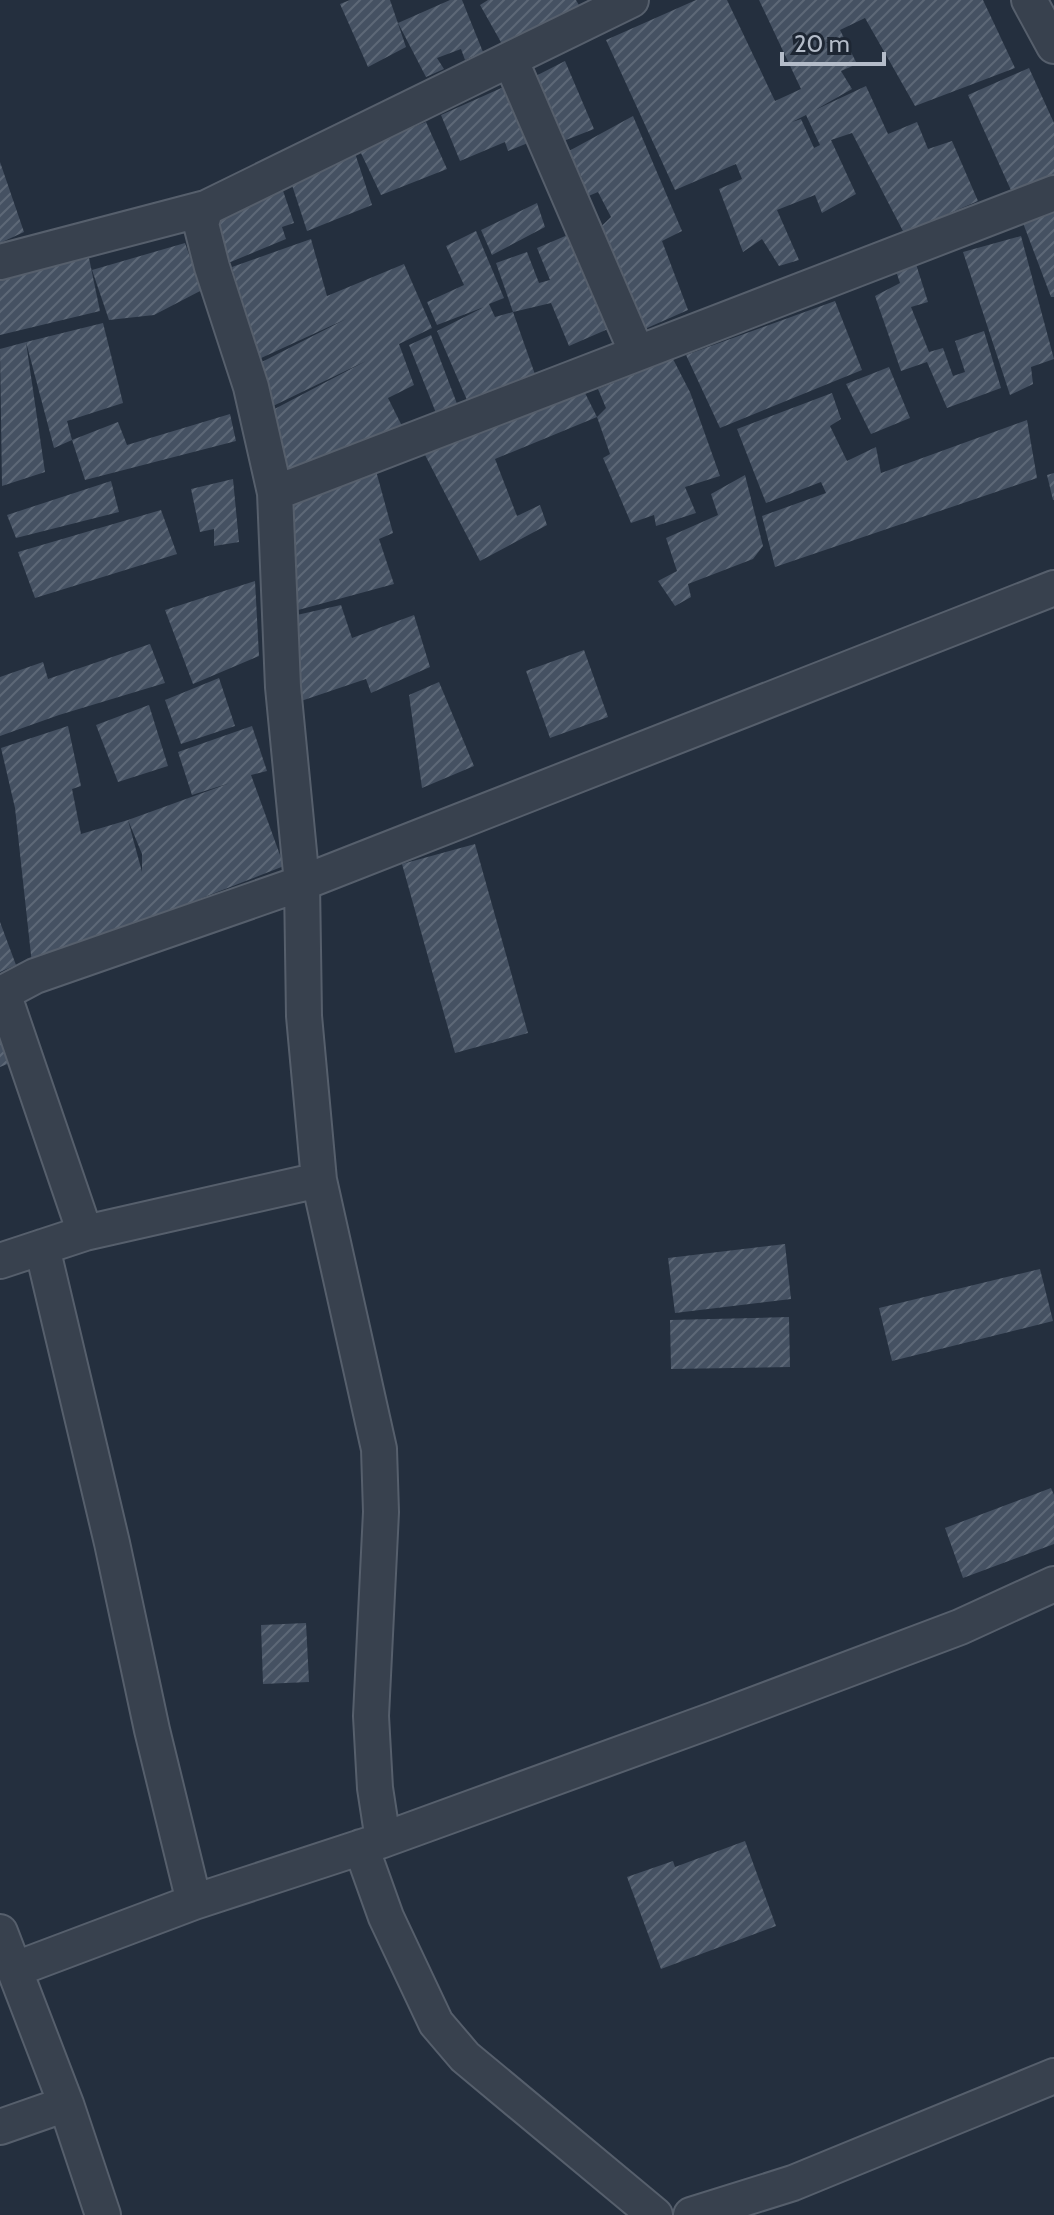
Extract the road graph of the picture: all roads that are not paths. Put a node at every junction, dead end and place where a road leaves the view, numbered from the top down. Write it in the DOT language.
graph roads {
  1 [pos="631,0"];
  2 [pos="1029,0"];
  3 [pos="1054,46"];
  4 [pos="510,59"];
  5 [pos="1054,193"];
  6 [pos="206,208"];
  7 [pos="0,262"];
  8 [pos="637,353"];
  9 [pos="275,493"];
  10 [pos="1054,588"];
  11 [pos="302,883"];
  12 [pos="1,993"];
  13 [pos="319,1180"];
  14 [pos="85,1233"];
  15 [pos="42,1247"];
  16 [pos="0,1261"];
  17 [pos="1054,1584"];
  18 [pos="372,1844"];
  19 [pos="194,1902"];
  20 [pos="0,1932"];
  21 [pos="16,1969"];
  22 [pos="1054,2076"];
  23 [pos="66,2104"];
  24 [pos="0,2127"];
  25 [pos="103,2215"];
  26 [pos="655,2215"];
  27 [pos="691,2215"];
  1 -- 4 [label="street"];
  2 -- 3 [label="street"];
  4 -- 6 [label="street"];
  4 -- 8 [label="street"];
  5 -- 8 [label="street"];
  6 -- 7 [label="street"];
  6 -- 9 [label="street"];
  8 -- 9 [label="street"];
  9 -- 11 [label="street"];
  10 -- 11 [label="street"];
  11 -- 12 [label="street"];
  11 -- 13 [label="street"];
  12 -- 14 [label="street"];
  13 -- 14 [label="street"];
  13 -- 18 [label="street"];
  14 -- 15 [label="street"];
  15 -- 16 [label="street"];
  15 -- 19 [label="street"];
  17 -- 18 [label="street"];
  18 -- 19 [label="street"];
  18 -- 26 [label="street"];
  19 -- 21 [label="street"];
  20 -- 21 [label="street"];
  21 -- 23 [label="street"];
  22 -- 27 [label="street"];
  23 -- 24 [label="street"];
  23 -- 25 [label="street"];
}
